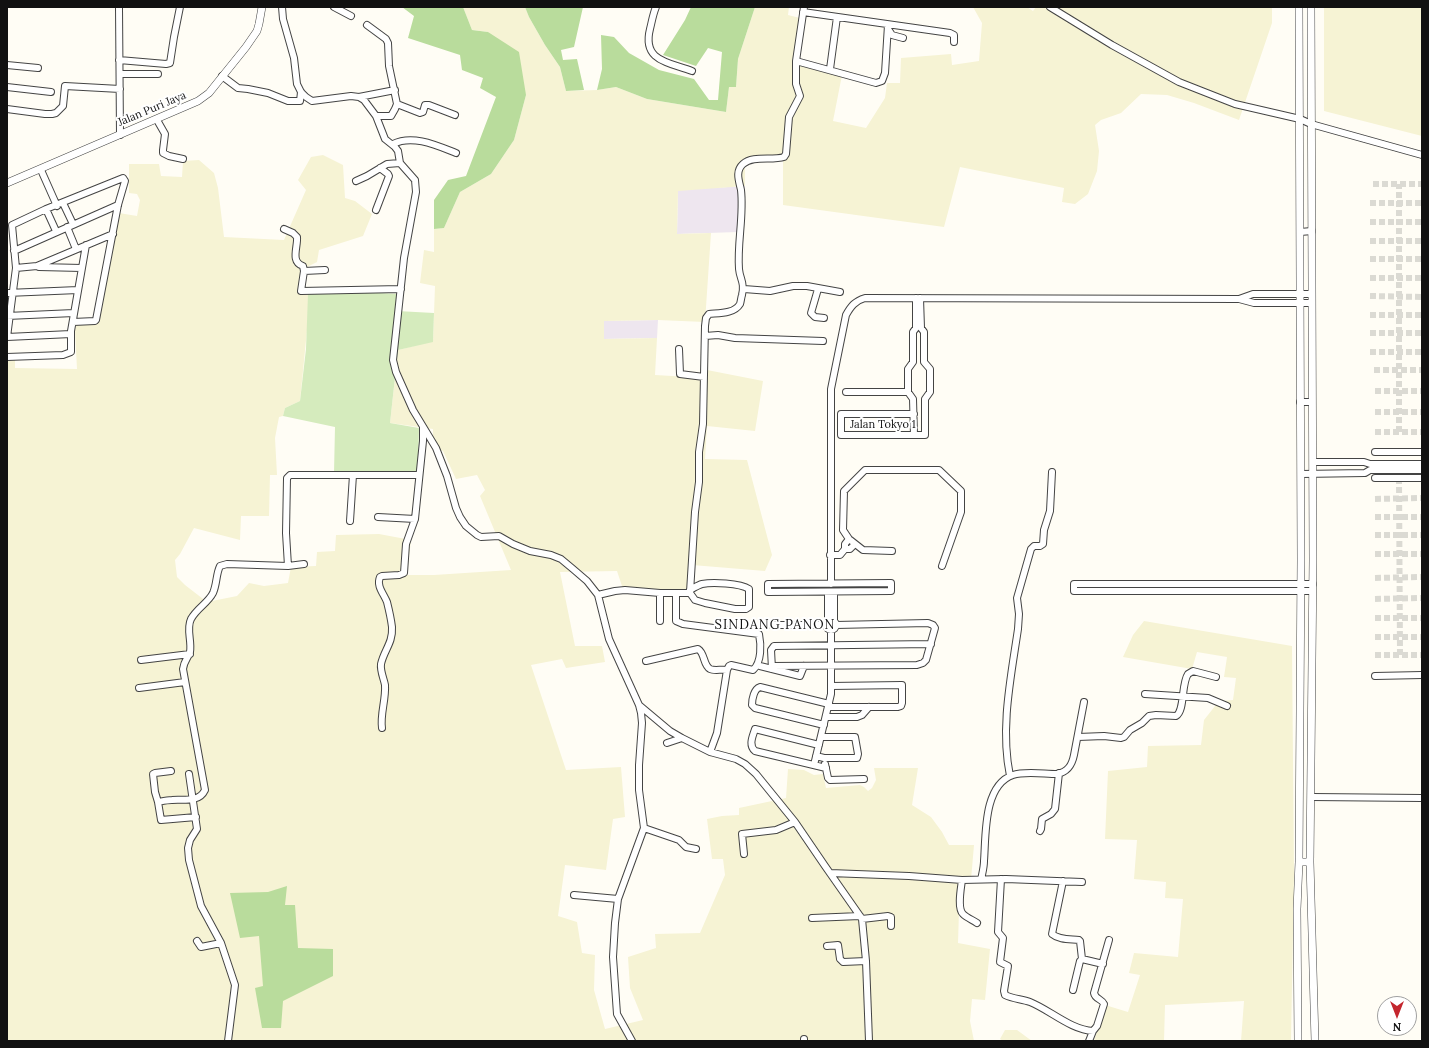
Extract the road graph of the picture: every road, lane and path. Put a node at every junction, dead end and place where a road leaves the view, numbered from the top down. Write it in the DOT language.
graph roads {
  1 [pos="118,7"];
  2 [pos="180,7"];
  3 [pos="262,7"];
  4 [pos="282,7"];
  5 [pos="334,7"];
  6 [pos="656,7"];
  7 [pos="1050,7"];
  8 [pos="1299,7"];
  9 [pos="1311,7"];
  10 [pos="803,9"];
  11 [pos="351,16"];
  12 [pos="837,17"];
  13 [pos="367,25"];
  14 [pos="888,27"];
  15 [pos="903,38"];
  16 [pos="954,42"];
  17 [pos="120,60"];
  18 [pos="796,61"];
  19 [pos="7,65"];
  20 [pos="38,68"];
  21 [pos="830,69"];
  22 [pos="692,71"];
  23 [pos="120,74"];
  24 [pos="158,74"];
  25 [pos="222,76"];
  26 [pos="7,87"];
  27 [pos="120,89"];
  28 [pos="395,90"];
  29 [pos="51,92"];
  30 [pos="301,92"];
  31 [pos="359,96"];
  32 [pos="397,104"];
  33 [pos="7,109"];
  34 [pos="376,116"];
  35 [pos="455,116"];
  36 [pos="157,120"];
  37 [pos="1300,120"];
  38 [pos="1311,124"];
  39 [pos="120,135"];
  40 [pos="393,144"];
  41 [pos="456,153"];
  42 [pos="1422,155"];
  43 [pos="182,159"];
  44 [pos="400,163"];
  45 [pos="380,168"];
  46 [pos="42,172"];
  47 [pos="356,181"];
  48 [pos="7,183"];
  49 [pos="60,204"];
  50 [pos="118,206"];
  51 [pos="46,209"];
  52 [pos="376,210"];
  53 [pos="70,226"];
  54 [pos="284,229"];
  55 [pos="56,231"];
  56 [pos="1312,231"];
  57 [pos="1300,232"];
  58 [pos="113,234"];
  59 [pos="86,245"];
  60 [pos="76,249"];
  61 [pos="14,251"];
  62 [pos="37,266"];
  63 [pos="16,268"];
  64 [pos="82,268"];
  65 [pos="304,270"];
  66 [pos="326,270"];
  67 [pos="818,288"];
  68 [pos="401,289"];
  69 [pos="744,289"];
  70 [pos="78,290"];
  71 [pos="840,292"];
  72 [pos="10,293"];
  73 [pos="1300,294"];
  74 [pos="1312,294"];
  75 [pos="918,298"];
  76 [pos="1240,299"];
  77 [pos="1300,303"];
  78 [pos="1312,303"];
  79 [pos="74,313"];
  80 [pos="8,316"];
  81 [pos="824,318"];
  82 [pos="73,322"];
  83 [pos="918,328"];
  84 [pos="71,334"];
  85 [pos="705,336"];
  86 [pos="7,337"];
  87 [pos="823,341"];
  88 [pos="680,349"];
  89 [pos="7,357"];
  90 [pos="913,362"];
  91 [pos="924,362"];
  92 [pos="704,377"];
  93 [pos="846,392"];
  94 [pos="908,392"];
  95 [pos="913,399"];
  96 [pos="925,399"];
  97 [pos="1300,402"];
  98 [pos="1312,402"];
  99 [pos="914,414"];
  100 [pos="422,426"];
  101 [pos="914,435"];
  102 [pos="1375,452"];
  103 [pos="1422,452"];
  104 [pos="1313,462"];
  105 [pos="1422,464"];
  106 [pos="1370,467"];
  107 [pos="1422,470"];
  108 [pos="1052,472"];
  109 [pos="1313,473"];
  110 [pos="1301,474"];
  111 [pos="353,475"];
  112 [pos="420,475"];
  113 [pos="1375,478"];
  114 [pos="1422,478"];
  115 [pos="378,517"];
  116 [pos="414,519"];
  117 [pos="350,521"];
  118 [pos="849,539"];
  119 [pos="855,544"];
  120 [pos="845,549"];
  121 [pos="892,551"];
  122 [pos="830,555"];
  123 [pos="304,564"];
  124 [pos="288,566"];
  125 [pos="942,566"];
  126 [pos="798,584"];
  127 [pos="831,584"];
  128 [pos="1300,587"];
  129 [pos="1313,587"];
  130 [pos="690,591"];
  131 [pos="660,592"];
  132 [pos="798,592"];
  133 [pos="831,592"];
  134 [pos="676,593"];
  135 [pos="598,595"];
  136 [pos="660,621"];
  137 [pos="772,625"];
  138 [pos="831,625"];
  139 [pos="930,644"];
  140 [pos="831,646"];
  141 [pos="190,654"];
  142 [pos="141,660"];
  143 [pos="646,661"];
  144 [pos="760,666"];
  145 [pos="804,666"];
  146 [pos="831,666"];
  147 [pos="772,667"];
  148 [pos="727,670"];
  149 [pos="1422,675"];
  150 [pos="1375,676"];
  151 [pos="1216,677"];
  152 [pos="185,682"];
  153 [pos="831,686"];
  154 [pos="139,688"];
  155 [pos="1145,694"];
  156 [pos="1182,696"];
  157 [pos="1084,702"];
  158 [pos="639,705"];
  159 [pos="829,705"];
  160 [pos="1227,706"];
  161 [pos="869,707"];
  162 [pos="826,717"];
  163 [pos="824,725"];
  164 [pos="382,728"];
  165 [pos="821,737"];
  166 [pos="1078,737"];
  167 [pos="682,738"];
  168 [pos="667,743"];
  169 [pos="819,745"];
  170 [pos="710,752"];
  171 [pos="816,756"];
  172 [pos="824,758"];
  173 [pos="814,765"];
  174 [pos="826,768"];
  175 [pos="171,772"];
  176 [pos="1059,773"];
  177 [pos="188,774"];
  178 [pos="1010,776"];
  179 [pos="864,779"];
  180 [pos="1312,797"];
  181 [pos="1422,798"];
  182 [pos="193,799"];
  183 [pos="158,802"];
  184 [pos="196,817"];
  185 [pos="795,822"];
  186 [pos="644,828"];
  187 [pos="1040,831"];
  188 [pos="696,849"];
  189 [pos="744,854"];
  190 [pos="1300,862"];
  191 [pos="1310,862"];
  192 [pos="830,873"];
  193 [pos="1001,879"];
  194 [pos="962,880"];
  195 [pos="981,880"];
  196 [pos="1063,881"];
  197 [pos="1082,882"];
  198 [pos="574,895"];
  199 [pos="618,899"];
  200 [pos="861,917"];
  201 [pos="812,918"];
  202 [pos="977,923"];
  203 [pos="892,926"];
  204 [pos="1109,940"];
  205 [pos="197,941"];
  206 [pos="221,943"];
  207 [pos="827,946"];
  208 [pos="1082,959"];
  209 [pos="866,961"];
  210 [pos="1103,964"];
  211 [pos="1073,990"];
  212 [pos="1093,1031"];
  213 [pos="228,1041"];
  214 [pos="632,1041"];
  215 [pos="869,1041"];
  216 [pos="1089,1041"];
  217 [pos="1298,1041"];
  218 [pos="1315,1041"];
  1 -- 17 [label="street"];
  2 -- 17 [label="street"];
  3 -- 25 [label="street, Jalan Puri Jaya"];
  4 -- 30 [label="street"];
  5 -- 11 [label="street"];
  6 -- 22 [label="street"];
  7 -- 37 [label="street"];
  8 -- 37 [label="street"];
  9 -- 38 [label="street"];
  10 -- 12 [label="street"];
  10 -- 18 [label="street"];
  12 -- 14 [label="street"];
  12 -- 21 [label="street"];
  13 -- 28 [label="street"];
  14 -- 15 [label="street"];
  14 -- 16 [label="street"];
  14 -- 21 [label="street"];
  17 -- 23 [label="street"];
  18 -- 21 [label="street"];
  18 -- 69 [label="street"];
  19 -- 20 [label="street"];
  23 -- 24 [label="street"];
  23 -- 27 [label="street"];
  25 -- 30 [label="street"];
  25 -- 36 [label="street, Jalan Puri Jaya"];
  26 -- 29 [label="street"];
  27 -- 33 [label="street"];
  27 -- 39 [label="street"];
  28 -- 31 [label="street"];
  28 -- 32 [label="street"];
  30 -- 31 [label="street"];
  31 -- 34 [label="street"];
  32 -- 34 [label="street"];
  32 -- 35 [label="street"];
  34 -- 40 [label="street"];
  36 -- 39 [label="street, Jalan Puri Jaya"];
  36 -- 43 [label="street"];
  37 -- 38 [label="street"];
  37 -- 57 [label="street"];
  38 -- 42 [label="street"];
  38 -- 56 [label="street"];
  39 -- 46 [label="street, Jalan Puri Jaya"];
  40 -- 41 [label="street"];
  40 -- 44 [label="street"];
  44 -- 45 [label="street"];
  44 -- 68 [label="street"];
  45 -- 47 [label="street"];
  45 -- 52 [label="street"];
  46 -- 48 [label="street, Jalan Puri Jaya"];
  46 -- 49 [label="street"];
  49 -- 50 [label="street"];
  49 -- 51 [label="street"];
  49 -- 53 [label="street"];
  50 -- 53 [label="street"];
  50 -- 58 [label="street"];
  51 -- 55 [label="street"];
  51 -- 61 [label="street"];
  53 -- 55 [label="street"];
  53 -- 60 [label="street"];
  54 -- 65 [label="street"];
  55 -- 61 [label="street"];
  56 -- 57 [label="street"];
  56 -- 74 [label="street"];
  57 -- 73 [label="street"];
  58 -- 59 [label="street"];
  58 -- 82 [label="street"];
  59 -- 60 [label="street"];
  59 -- 64 [label="street"];
  60 -- 62 [label="street"];
  61 -- 63 [label="street"];
  62 -- 63 [label="street"];
  62 -- 64 [label="street"];
  63 -- 72 [label="street"];
  64 -- 70 [label="street"];
  65 -- 66 [label="street"];
  65 -- 68 [label="street"];
  67 -- 69 [label="street"];
  67 -- 71 [label="street"];
  67 -- 81 [label="street"];
  68 -- 100 [label="street"];
  69 -- 85 [label="street"];
  70 -- 72 [label="street"];
  70 -- 79 [label="street"];
  72 -- 80 [label="street"];
  73 -- 74 [label="street"];
  73 -- 76 [label="street"];
  73 -- 77 [label="street"];
  74 -- 78 [label="street"];
  75 -- 76 [label="street"];
  75 -- 83 [label="street"];
  75 -- 122 [label="street"];
  76 -- 77 [label="street"];
  77 -- 78 [label="street"];
  77 -- 97 [label="street"];
  78 -- 98 [label="street"];
  79 -- 80 [label="street"];
  79 -- 82 [label="street"];
  80 -- 86 [label="street"];
  82 -- 84 [label="street"];
  83 -- 90 [label="street"];
  83 -- 91 [label="street"];
  84 -- 86 [label="street"];
  84 -- 89 [label="street"];
  85 -- 87 [label="street"];
  85 -- 92 [label="street"];
  88 -- 92 [label="street"];
  90 -- 91 [label="street"];
  90 -- 94 [label="street"];
  91 -- 96 [label="street"];
  92 -- 130 [label="street"];
  93 -- 94 [label="street"];
  94 -- 95 [label="street"];
  95 -- 96 [label="street"];
  95 -- 99 [label="street"];
  96 -- 101 [label="street, Jalan Tokyo 1"];
  97 -- 98 [label="street"];
  97 -- 110 [label="street"];
  98 -- 104 [label="street"];
  99 -- 101 [label="street"];
  99 -- 101 [label="street, Jalan Tokyo 1"];
  100 -- 112 [label="street"];
  100 -- 135 [label="street"];
  102 -- 103 [label="street"];
  104 -- 106 [label="street"];
  104 -- 109 [label="street"];
  105 -- 106 [label="street"];
  106 -- 107 [label="street"];
  106 -- 109 [label="street"];
  108 -- 178 [label="street"];
  109 -- 110 [label="street"];
  109 -- 129 [label="street"];
  110 -- 128 [label="street"];
  111 -- 112 [label="street"];
  111 -- 117 [label="street"];
  111 -- 124 [label="street"];
  112 -- 116 [label="street"];
  113 -- 114 [label="street"];
  115 -- 116 [label="street"];
  116 -- 164 [label="street"];
  118 -- 119 [label="street"];
  118 -- 120 [label="street"];
  118 -- 125 [label="street"];
  119 -- 120 [label="street"];
  119 -- 121 [label="street"];
  120 -- 122 [label="street"];
  122 -- 127 [label="street"];
  123 -- 124 [label="street"];
  124 -- 141 [label="street"];
  126 -- 127 [label="street"];
  126 -- 132 [label="street"];
  126 -- 132 [label="street"];
  127 -- 133 [label="street"];
  128 -- 128 [label="street"];
  128 -- 129 [label="street"];
  128 -- 190 [label="street"];
  129 -- 180 [label="street"];
  130 -- 130 [label="street"];
  130 -- 134 [label="street"];
  131 -- 134 [label="street"];
  131 -- 135 [label="street"];
  131 -- 136 [label="street"];
  132 -- 133 [label="street"];
  133 -- 138 [label="street"];
  134 -- 148 [label="street"];
  135 -- 158 [label="street"];
  137 -- 138 [label="street"];
  138 -- 139 [label="street"];
  138 -- 140 [label="street"];
  139 -- 140 [label="street"];
  139 -- 146 [label="street"];
  140 -- 146 [label="street"];
  140 -- 147 [label="street"];
  141 -- 142 [label="street"];
  141 -- 152 [label="street"];
  143 -- 148 [label="street"];
  144 -- 147 [label="street"];
  145 -- 146 [label="street"];
  145 -- 147 [label="street"];
  145 -- 147 [label="street"];
  146 -- 153 [label="street"];
  148 -- 170 [label="street"];
  149 -- 150 [label="street"];
  151 -- 156 [label="street"];
  152 -- 154 [label="street"];
  152 -- 182 [label="street"];
  153 -- 159 [label="street"];
  153 -- 161 [label="street"];
  155 -- 156 [label="street"];
  156 -- 160 [label="street"];
  156 -- 166 [label="street"];
  157 -- 166 [label="street"];
  158 -- 167 [label="street"];
  158 -- 186 [label="street"];
  159 -- 161 [label="street"];
  159 -- 162 [label="street"];
  159 -- 163 [label="street"];
  161 -- 162 [label="street"];
  162 -- 163 [label="street"];
  163 -- 165 [label="street"];
  165 -- 169 [label="street"];
  165 -- 172 [label="street"];
  166 -- 176 [label="street"];
  167 -- 168 [label="street"];
  167 -- 170 [label="street"];
  169 -- 171 [label="street"];
  169 -- 173 [label="street"];
  170 -- 185 [label="street"];
  171 -- 172 [label="street"];
  171 -- 173 [label="street"];
  172 -- 174 [label="street"];
  173 -- 174 [label="street"];
  174 -- 179 [label="street"];
  175 -- 183 [label="street"];
  176 -- 178 [label="street"];
  176 -- 187 [label="street"];
  177 -- 182 [label="street"];
  178 -- 195 [label="street"];
  180 -- 181 [label="street"];
  180 -- 191 [label="street"];
  182 -- 183 [label="street"];
  182 -- 184 [label="street"];
  183 -- 184 [label="street"];
  184 -- 206 [label="street"];
  185 -- 189 [label="street"];
  185 -- 192 [label="street"];
  186 -- 188 [label="street"];
  186 -- 199 [label="street"];
  190 -- 191 [label="street"];
  190 -- 217 [label="street"];
  191 -- 218 [label="street"];
  192 -- 194 [label="street"];
  192 -- 200 [label="street"];
  193 -- 195 [label="street"];
  193 -- 196 [label="street"];
  193 -- 212 [label="street"];
  194 -- 195 [label="street"];
  194 -- 202 [label="street"];
  196 -- 197 [label="street"];
  196 -- 208 [label="street"];
  198 -- 199 [label="street"];
  199 -- 214 [label="street"];
  200 -- 201 [label="street"];
  200 -- 203 [label="street"];
  200 -- 209 [label="street"];
  204 -- 210 [label="street"];
  205 -- 206 [label="street"];
  206 -- 213 [label="street"];
  207 -- 209 [label="street"];
  208 -- 210 [label="street"];
  208 -- 211 [label="street"];
  209 -- 215 [label="street"];
  210 -- 212 [label="street"];
  212 -- 216 [label="street"];
}
